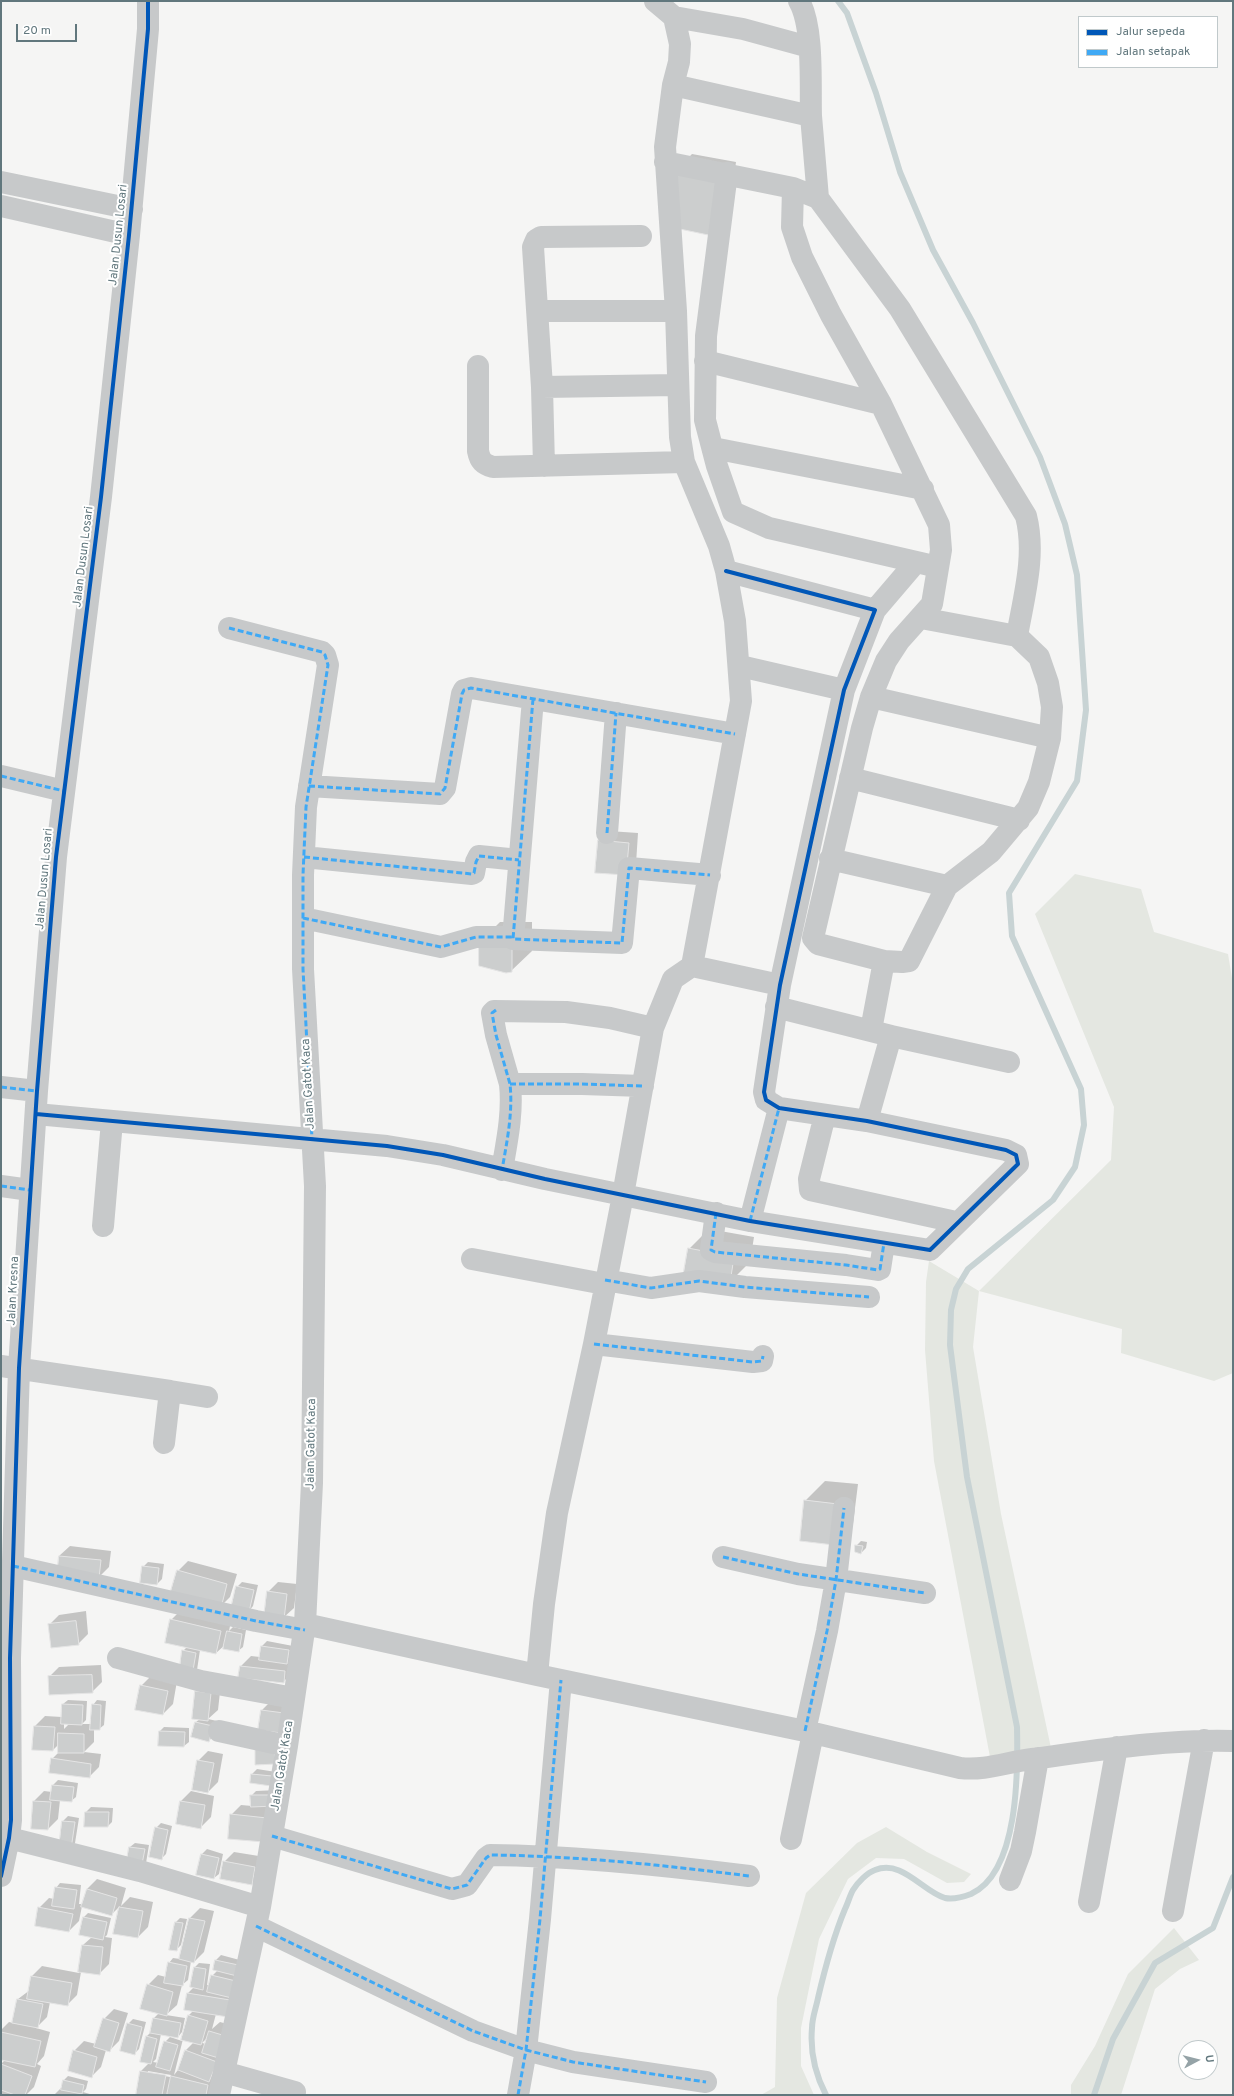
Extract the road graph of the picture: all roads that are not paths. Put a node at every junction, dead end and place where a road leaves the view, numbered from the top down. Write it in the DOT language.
graph roads {
  1 [pos="148,1"];
  2 [pos="655,1"];
  3 [pos="806,4"];
  4 [pos="674,17"];
  5 [pos="809,47"];
  6 [pos="673,85"];
  7 [pos="811,116"];
  8 [pos="665,162"];
  9 [pos="727,173"];
  10 [pos="1,182"];
  11 [pos="793,188"];
  12 [pos="818,198"];
  13 [pos="1,206"];
  14 [pos="132,209"];
  15 [pos="129,235"];
  16 [pos="641,236"];
  17 [pos="538,311"];
  18 [pos="676,311"];
  19 [pos="705,361"];
  20 [pos="478,366"];
  21 [pos="677,385"];
  22 [pos="542,387"];
  23 [pos="882,404"];
  24 [pos="713,448"];
  25 [pos="684,462"];
  26 [pos="544,466"];
  27 [pos="923,489"];
  28 [pos="916,562"];
  29 [pos="938,567"];
  30 [pos="726,571"];
  31 [pos="875,610"];
  32 [pos="921,618"];
  33 [pos="229,628"];
  34 [pos="1017,636"];
  35 [pos="740,666"];
  36 [pos="844,690"];
  37 [pos="871,697"];
  38 [pos="533,699"];
  39 [pos="616,713"];
  40 [pos="735,734"];
  41 [pos="1050,738"];
  42 [pos="1,776"];
  43 [pos="850,778"];
  44 [pos="309,786"];
  45 [pos="64,791"];
  46 [pos="1019,820"];
  47 [pos="607,833"];
  48 [pos="304,857"];
  49 [pos="830,859"];
  50 [pos="519,860"];
  51 [pos="710,875"];
  52 [pos="947,886"];
  53 [pos="303,918"];
  54 [pos="513,938"];
  55 [pos="884,961"];
  56 [pos="692,966"];
  57 [pos="780,985"];
  58 [pos="776,1007"];
  59 [pos="653,1028"];
  60 [pos="870,1030"];
  61 [pos="891,1036"];
  62 [pos="1010,1062"];
  63 [pos="510,1084"];
  64 [pos="643,1086"];
  65 [pos="1,1087"];
  66 [pos="37,1091"];
  67 [pos="779,1108"];
  68 [pos="36,1114"];
  69 [pos="824,1115"];
  70 [pos="112,1121"];
  71 [pos="867,1121"];
  72 [pos="312,1139"];
  73 [pos="502,1170"];
  74 [pos="1,1186"];
  75 [pos="30,1190"];
  76 [pos="623,1195"];
  77 [pos="716,1213"];
  78 [pos="750,1220"];
  79 [pos="956,1222"];
  80 [pos="102,1226"];
  81 [pos="884,1243"];
  82 [pos="472,1260"];
  83 [pos="605,1282"];
  84 [pos="869,1297"];
  85 [pos="594,1344"];
  86 [pos="763,1356"];
  87 [pos="10,1367"];
  88 [pos="170,1391"];
  89 [pos="207,1397"];
  90 [pos="164,1443"];
  91 [pos="8,1503"];
  92 [pos="844,1508"];
  93 [pos="723,1557"];
  94 [pos="13,1566"];
  95 [pos="836,1580"];
  96 [pos="925,1593"];
  97 [pos="305,1627"];
  98 [pos="118,1658"];
  99 [pos="537,1675"];
  100 [pos="561,1680"];
  101 [pos="294,1698"];
  102 [pos="219,1731"];
  103 [pos="809,1732"];
  104 [pos="1204,1740"];
  105 [pos="1233,1741"];
  106 [pos="287,1746"];
  107 [pos="1117,1747"];
  108 [pos="1034,1759"];
  109 [pos="272,1836"];
  110 [pos="9,1838"];
  111 [pos="791,1839"];
  112 [pos="546,1856"];
  113 [pos="1,1876"];
  114 [pos="749,1876"];
  115 [pos="1010,1880"];
  116 [pos="1088,1902"];
  117 [pos="1173,1911"];
  118 [pos="258,1916"];
  119 [pos="526,2050"];
  120 [pos="224,2072"];
  121 [pos="706,2082"];
  122 [pos="295,2092"];
  123 [pos="219,2095"];
  124 [pos="518,2095"];
  1 -- 14 [label="street, Jalan Dusun Losari"];
  2 -- 4 [label="street"];
  3 -- 5 [label="street"];
  4 -- 5 [label="street"];
  4 -- 6 [label="street"];
  5 -- 7 [label="street"];
  6 -- 7 [label="street"];
  6 -- 8 [label="street"];
  7 -- 12 [label="street"];
  8 -- 9 [label="street"];
  8 -- 18 [label="street"];
  9 -- 11 [label="street"];
  9 -- 19 [label="street"];
  10 -- 14 [label="street"];
  11 -- 12 [label="street"];
  11 -- 23 [label="street"];
  12 -- 34 [label="street"];
  13 -- 15 [label="street"];
  14 -- 15 [label="street, Jalan Dusun Losari"];
  15 -- 45 [label="street, Jalan Dusun Losari"];
  16 -- 17 [label="street"];
  17 -- 18 [label="street"];
  17 -- 22 [label="street"];
  18 -- 21 [label="street"];
  19 -- 23 [label="street"];
  19 -- 24 [label="street"];
  20 -- 26 [label="street"];
  21 -- 22 [label="street"];
  21 -- 25 [label="street"];
  22 -- 26 [label="street"];
  23 -- 27 [label="street"];
  24 -- 27 [label="street"];
  24 -- 28 [label="street"];
  25 -- 26 [label="street"];
  25 -- 30 [label="street"];
  27 -- 29 [label="street"];
  28 -- 29 [label="street"];
  28 -- 31 [label="street"];
  29 -- 32 [label="street"];
  30 -- 31 [label="street"];
  30 -- 35 [label="street"];
  31 -- 36 [label="street"];
  32 -- 34 [label="street"];
  32 -- 37 [label="street"];
  33 -- 44 [label="street, Jalan Gatot Kaca"];
  34 -- 41 [label="street"];
  35 -- 36 [label="street"];
  35 -- 40 [label="street"];
  36 -- 57 [label="street"];
  37 -- 41 [label="street"];
  37 -- 43 [label="street"];
  38 -- 39 [label="street"];
  38 -- 44 [label="street"];
  38 -- 50 [label="street"];
  39 -- 40 [label="street"];
  39 -- 47 [label="street"];
  40 -- 51 [label="street"];
  41 -- 46 [label="street"];
  42 -- 45 [label="street"];
  43 -- 46 [label="street"];
  43 -- 49 [label="street"];
  44 -- 48 [label="street, Jalan Gatot Kaca"];
  45 -- 66 [label="street, Jalan Dusun Losari"];
  46 -- 52 [label="street"];
  48 -- 50 [label="street"];
  48 -- 53 [label="street, Jalan Gatot Kaca"];
  49 -- 52 [label="street"];
  49 -- 55 [label="street"];
  50 -- 54 [label="street"];
  51 -- 54 [label="street"];
  51 -- 56 [label="street"];
  52 -- 55 [label="street"];
  53 -- 54 [label="street"];
  53 -- 72 [label="street, Jalan Gatot Kaca"];
  55 -- 60 [label="street"];
  56 -- 57 [label="street"];
  56 -- 59 [label="street"];
  57 -- 58 [label="street"];
  58 -- 60 [label="street"];
  58 -- 67 [label="street"];
  59 -- 63 [label="street"];
  59 -- 64 [label="street"];
  60 -- 61 [label="street"];
  61 -- 62 [label="street"];
  61 -- 71 [label="street"];
  63 -- 64 [label="street"];
  63 -- 73 [label="street"];
  64 -- 76 [label="street"];
  65 -- 66 [label="street"];
  66 -- 68 [label="street, Jalan Dusun Losari"];
  67 -- 69 [label="street"];
  67 -- 78 [label="street"];
  68 -- 70 [label="street"];
  68 -- 75 [label="street, Jalan Kresna"];
  69 -- 71 [label="street"];
  69 -- 79 [label="street"];
  70 -- 72 [label="street"];
  70 -- 80 [label="street"];
  71 -- 79 [label="street"];
  72 -- 73 [label="street"];
  72 -- 97 [label="street, Jalan Gatot Kaca"];
  73 -- 76 [label="street"];
  74 -- 75 [label="street"];
  75 -- 87 [label="street, Jalan Kresna"];
  76 -- 77 [label="street"];
  76 -- 83 [label="street"];
  77 -- 78 [label="street"];
  77 -- 81 [label="street"];
  78 -- 81 [label="street"];
  79 -- 81 [label="street"];
  82 -- 83 [label="street"];
  83 -- 84 [label="street"];
  83 -- 85 [label="street"];
  85 -- 86 [label="street"];
  85 -- 99 [label="street"];
  87 -- 88 [label="street"];
  87 -- 91 [label="street, Jalan Kresna"];
  88 -- 89 [label="street"];
  88 -- 90 [label="street"];
  91 -- 94 [label="street, Jalan Kresna"];
  92 -- 95 [label="street"];
  93 -- 95 [label="street"];
  94 -- 97 [label="street"];
  94 -- 110 [label="street, Jalan Kresna"];
  95 -- 96 [label="street"];
  95 -- 103 [label="street"];
  97 -- 99 [label="street"];
  97 -- 101 [label="street, Jalan Gatot Kaca"];
  98 -- 101 [label="street"];
  99 -- 100 [label="street"];
  100 -- 103 [label="street"];
  100 -- 112 [label="street"];
  101 -- 106 [label="street, Jalan Gatot Kaca"];
  102 -- 106 [label="street"];
  103 -- 108 [label="street"];
  103 -- 111 [label="street"];
  104 -- 105 [label="street"];
  104 -- 107 [label="street"];
  104 -- 117 [label="street"];
  106 -- 109 [label="street, Jalan Gatot Kaca"];
  107 -- 108 [label="street"];
  107 -- 116 [label="street"];
  108 -- 115 [label="street"];
  109 -- 112 [label="street"];
  109 -- 118 [label="street, Jalan Gatot Kaca"];
  110 -- 113 [label="street, Jalan Kresna"];
  110 -- 118 [label="street"];
  112 -- 114 [label="street"];
  112 -- 119 [label="street"];
  118 -- 119 [label="street"];
  118 -- 120 [label="street, Jalan Gatot Kaca"];
  119 -- 121 [label="street"];
  119 -- 124 [label="street"];
  120 -- 122 [label="street"];
  120 -- 123 [label="street, Jalan Gatot Kaca"];
}
